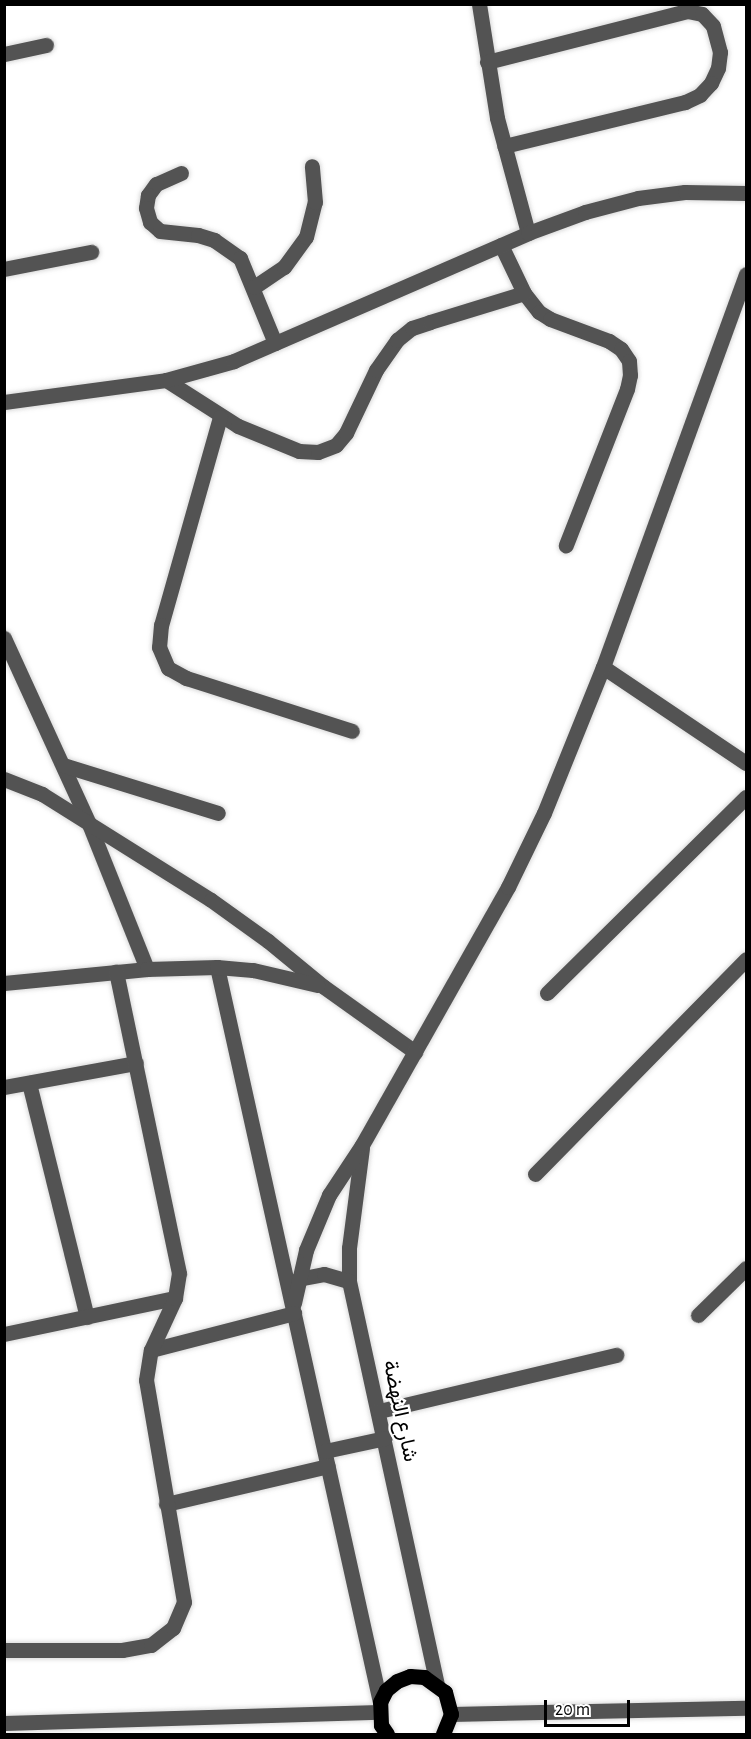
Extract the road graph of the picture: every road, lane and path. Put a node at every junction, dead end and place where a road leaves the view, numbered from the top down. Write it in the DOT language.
graph roads {
  1 [pos="479,4"];
  2 [pos="46,45"];
  3 [pos="4,54"];
  4 [pos="487,62"];
  5 [pos="504,146"];
  6 [pos="312,166"];
  7 [pos="181,173"];
  8 [pos="747,193"];
  9 [pos="528,233"];
  10 [pos="501,245"];
  11 [pos="91,252"];
  12 [pos="4,269"];
  13 [pos="747,274"];
  14 [pos="254,287"];
  15 [pos="524,293"];
  16 [pos="275,343"];
  17 [pos="166,380"];
  18 [pos="4,402"];
  19 [pos="220,417"];
  20 [pos="566,545"];
  21 [pos="4,638"];
  22 [pos="603,667"];
  23 [pos="352,731"];
  24 [pos="745,758"];
  25 [pos="63,765"];
  26 [pos="4,779"];
  27 [pos="747,797"];
  28 [pos="218,813"];
  29 [pos="89,824"];
  30 [pos="747,959"];
  31 [pos="217,967"];
  32 [pos="147,969"];
  33 [pos="116,972"];
  34 [pos="4,983"];
  35 [pos="324,987"];
  36 [pos="547,993"];
  37 [pos="415,1052"];
  38 [pos="136,1063"];
  39 [pos="29,1083"];
  40 [pos="4,1087"];
  41 [pos="362,1145"];
  42 [pos="535,1174"];
  43 [pos="747,1268"];
  44 [pos="298,1279"];
  45 [pos="349,1281"];
  46 [pos="175,1298"];
  47 [pos="294,1308"];
  48 [pos="698,1315"];
  49 [pos="87,1317"];
  50 [pos="4,1334"];
  51 [pos="151,1350"];
  52 [pos="616,1355"];
  53 [pos="379,1411"];
  54 [pos="385,1438"];
  55 [pos="326,1459"];
  56 [pos="166,1504"];
  57 [pos="4,1650"];
  58 [pos="437,1683"];
  59 [pos="747,1708"];
  60 [pos="382,1721"];
  61 [pos="4,1723"];
  62 [pos="450,1726"];
  63 [pos="46,1728"];
  1 -- 4 [label="lane"];
  2 -- 3 [label="lane"];
  4 -- 5 [label="lane"];
  4 -- 5 [label="lane"];
  5 -- 9 [label="lane"];
  6 -- 14 [label="lane"];
  7 -- 14 [label="lane"];
  8 -- 9 [label="lane"];
  9 -- 10 [label="lane"];
  10 -- 15 [label="lane"];
  10 -- 16 [label="lane"];
  11 -- 12 [label="lane"];
  13 -- 22 [label="lane"];
  14 -- 16 [label="lane"];
  15 -- 19 [label="lane"];
  15 -- 20 [label="lane"];
  16 -- 17 [label="lane"];
  17 -- 18 [label="lane"];
  17 -- 19 [label="lane"];
  19 -- 23 [label="lane"];
  21 -- 25 [label="lane"];
  22 -- 24 [label="lane"];
  22 -- 37 [label="lane"];
  25 -- 28 [label="lane"];
  25 -- 29 [label="lane"];
  26 -- 29 [label="lane"];
  27 -- 36 [label="lane"];
  29 -- 32 [label="lane"];
  29 -- 35 [label="lane"];
  30 -- 42 [label="lane"];
  31 -- 32 [label="lane"];
  31 -- 35 [label="lane"];
  31 -- 47 [label="lane"];
  32 -- 33 [label="lane"];
  33 -- 34 [label="lane"];
  33 -- 38 [label="lane"];
  35 -- 37 [label="lane"];
  37 -- 41 [label="lane"];
  38 -- 39 [label="lane"];
  38 -- 46 [label="lane"];
  39 -- 40 [label="lane"];
  39 -- 49 [label="lane"];
  41 -- 44 [label="lane"];
  41 -- 45 [label="lane, شارع النهضة"];
  43 -- 48 [label="lane"];
  44 -- 45 [label="lane"];
  44 -- 47 [label="lane"];
  45 -- 53 [label="lane, شارع النهضة"];
  46 -- 49 [label="lane"];
  46 -- 51 [label="lane"];
  47 -- 51 [label="lane"];
  47 -- 55 [label="lane"];
  49 -- 50 [label="lane"];
  51 -- 56 [label="lane"];
  52 -- 53 [label="lane"];
  53 -- 54 [label="lane, شارع النهضة"];
  54 -- 55 [label="lane"];
  54 -- 58 [label="lane, شارع النهضة"];
  55 -- 56 [label="lane"];
  55 -- 60 [label="lane"];
  56 -- 57 [label="lane"];
  58 -- 60 [label="main road"];
  58 -- 62 [label="main road"];
  59 -- 62 [label="lane"];
  60 -- 63 [label="lane"];
  61 -- 63 [label="lane"];
}
